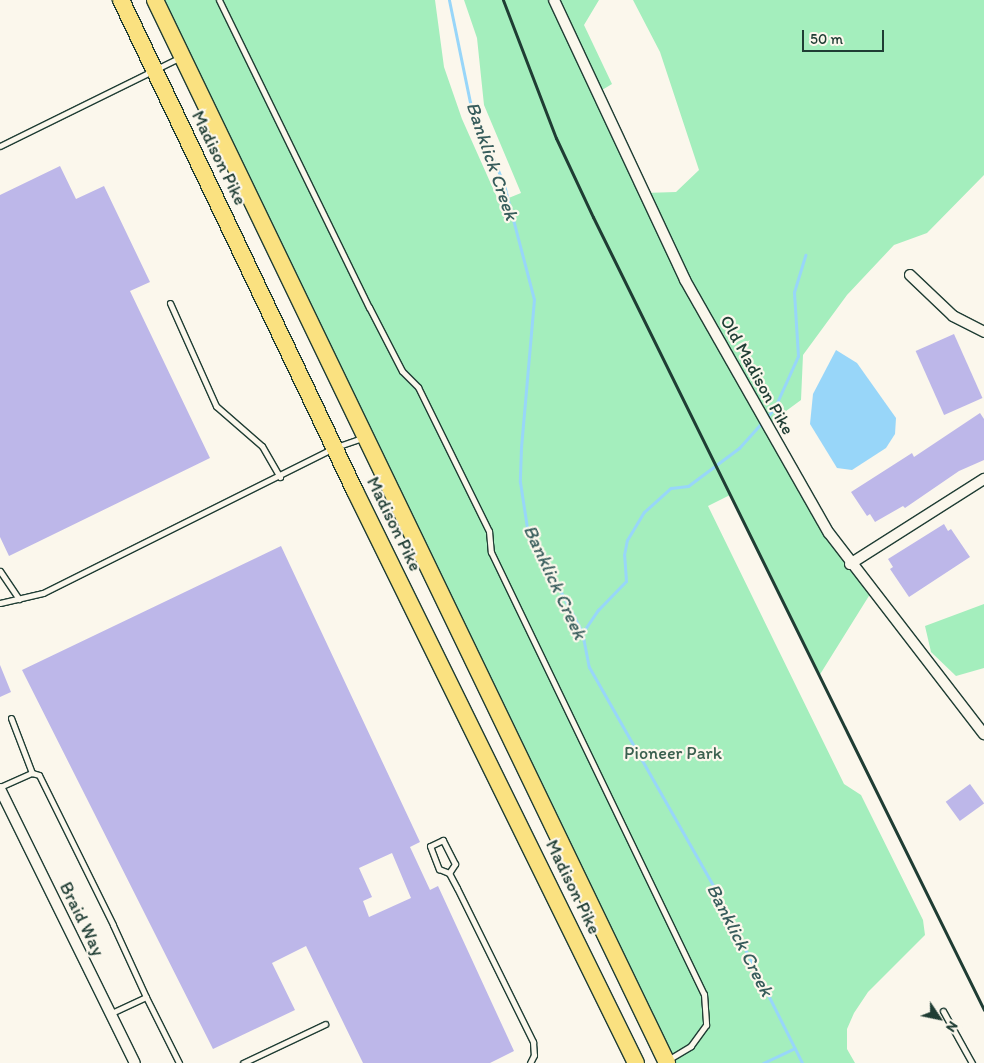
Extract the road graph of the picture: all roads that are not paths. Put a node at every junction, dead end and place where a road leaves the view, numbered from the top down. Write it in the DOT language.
graph roads {
  1 [pos="121,0"];
  2 [pos="155,0"];
  3 [pos="219,0"];
  4 [pos="554,0"];
  5 [pos="181,57"];
  6 [pos="154,69"];
  7 [pos="0,146"];
  8 [pos="910,275"];
  9 [pos="170,303"];
  10 [pos="984,332"];
  11 [pos="365,437"];
  12 [pos="336,448"];
  13 [pos="280,477"];
  14 [pos="984,478"];
  15 [pos="850,564"];
  16 [pos="0,571"];
  17 [pos="20,599"];
  18 [pos="0,604"];
  19 [pos="11,718"];
  20 [pos="984,734"];
  21 [pos="32,773"];
  22 [pos="0,788"];
  23 [pos="449,873"];
  24 [pos="146,997"];
  25 [pos="943,1011"];
  26 [pos="111,1013"];
  27 [pos="325,1024"];
  28 [pos="665,1062"];
  29 [pos="135,1063"];
  30 [pos="179,1063"];
  31 [pos="243,1063"];
  32 [pos="530,1063"];
  33 [pos="636,1063"];
  34 [pos="972,1063"];
  1 -- 6 [label="main road, Madison Pike"];
  2 -- 5 [label="main road, Madison Pike"];
  3 -- 28 [label="lane"];
  4 -- 15 [label="street, Old Madison Pike"];
  5 -- 6 [label="lane"];
  5 -- 11 [label="main road, Madison Pike"];
  6 -- 7 [label="lane"];
  6 -- 12 [label="main road, Madison Pike"];
  8 -- 10 [label="street"];
  9 -- 13 [label="lane"];
  11 -- 12 [label="lane"];
  11 -- 28 [label="main road, Madison Pike"];
  12 -- 13 [label="lane"];
  12 -- 33 [label="main road, Madison Pike"];
  13 -- 17 [label="lane"];
  14 -- 15 [label="street"];
  15 -- 20 [label="street, Old Madison Pike"];
  16 -- 17 [label="lane"];
  17 -- 18 [label="lane"];
  19 -- 21 [label="lane"];
  21 -- 22 [label="lane"];
  21 -- 24 [label="lane"];
  22 -- 26 [label="street, Braid Way"];
  23 -- 23 [label="lane"];
  23 -- 32 [label="lane"];
  24 -- 26 [label="lane"];
  24 -- 30 [label="lane"];
  25 -- 34 [label="lane"];
  26 -- 29 [label="street, Braid Way"];
  27 -- 31 [label="lane"];
}
